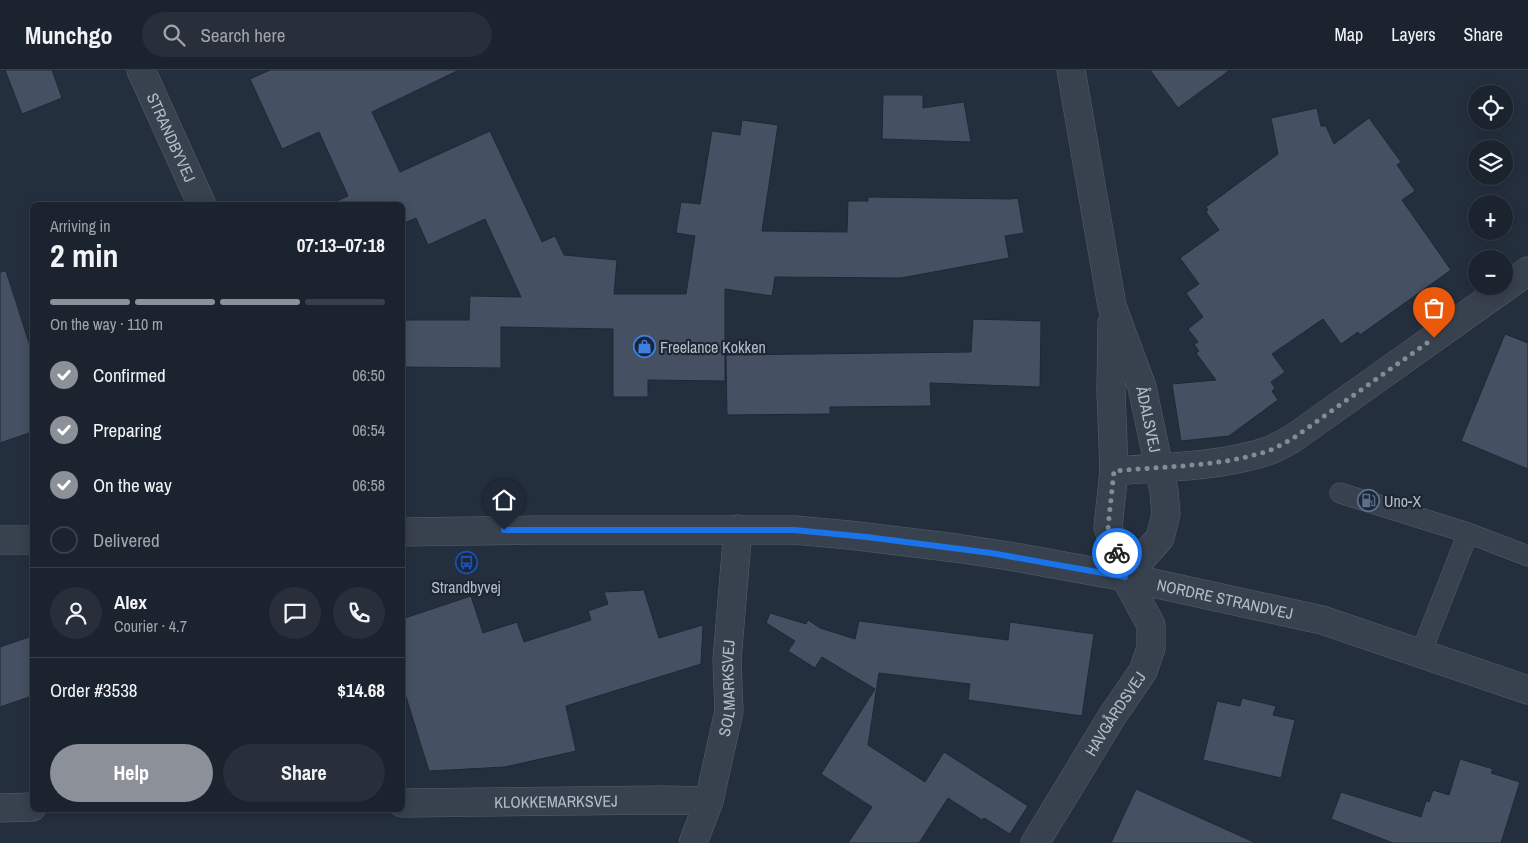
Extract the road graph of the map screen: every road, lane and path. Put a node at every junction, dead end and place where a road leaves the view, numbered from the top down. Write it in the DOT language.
graph roads {
  1 [pos="141,70"];
  2 [pos="1071,70"];
  3 [pos="201,202"];
  4 [pos="1528,271"];
  5 [pos="1112,306"];
  6 [pos="1159,467"];
  7 [pos="1114,471"];
  8 [pos="1340,493"];
  9 [pos="738,529"];
  10 [pos="405,532"];
  11 [pos="1468,533"];
  12 [pos="0,540"];
  13 [pos="30,540"];
  14 [pos="1528,556"];
  15 [pos="1125,577"];
  16 [pos="1421,653"];
  17 [pos="1528,690"];
  18 [pos="709,801"];
  19 [pos="405,803"];
  20 [pos="30,807"];
  21 [pos="0,808"];
  22 [pos="693,843"];
  23 [pos="1035,843"];
  1 -- 3 [label="street, STRANDBYVEJ"];
  2 -- 5 [label="street, ÅDALSVEJ"];
  4 -- 6 [label="street"];
  5 -- 6 [label="street, ÅDALSVEJ"];
  5 -- 7 [label="street, ÅDALSVEJ"];
  6 -- 7 [label="street"];
  6 -- 15 [label="street, ÅDALSVEJ"];
  7 -- 15 [label="street, ÅDALSVEJ"];
  8 -- 11 [label="lane"];
  9 -- 10 [label="street, NORDRE STRANDVEJ"];
  9 -- 15 [label="street, NORDRE STRANDVEJ"];
  9 -- 18 [label="street, SOLMARKSVEJ"];
  11 -- 14 [label="lane"];
  11 -- 16 [label="lane"];
  12 -- 13 [label="street"];
  15 -- 16 [label="street, NORDRE STRANDVEJ"];
  15 -- 23 [label="street, HAVGÅRDSVEJ"];
  16 -- 17 [label="street, NORDRE STRANDVEJ"];
  18 -- 19 [label="street, KLOKKEMARKSVEJ"];
  18 -- 22 [label="street, SOLMARKSVEJ"];
  20 -- 21 [label="street"];
}
